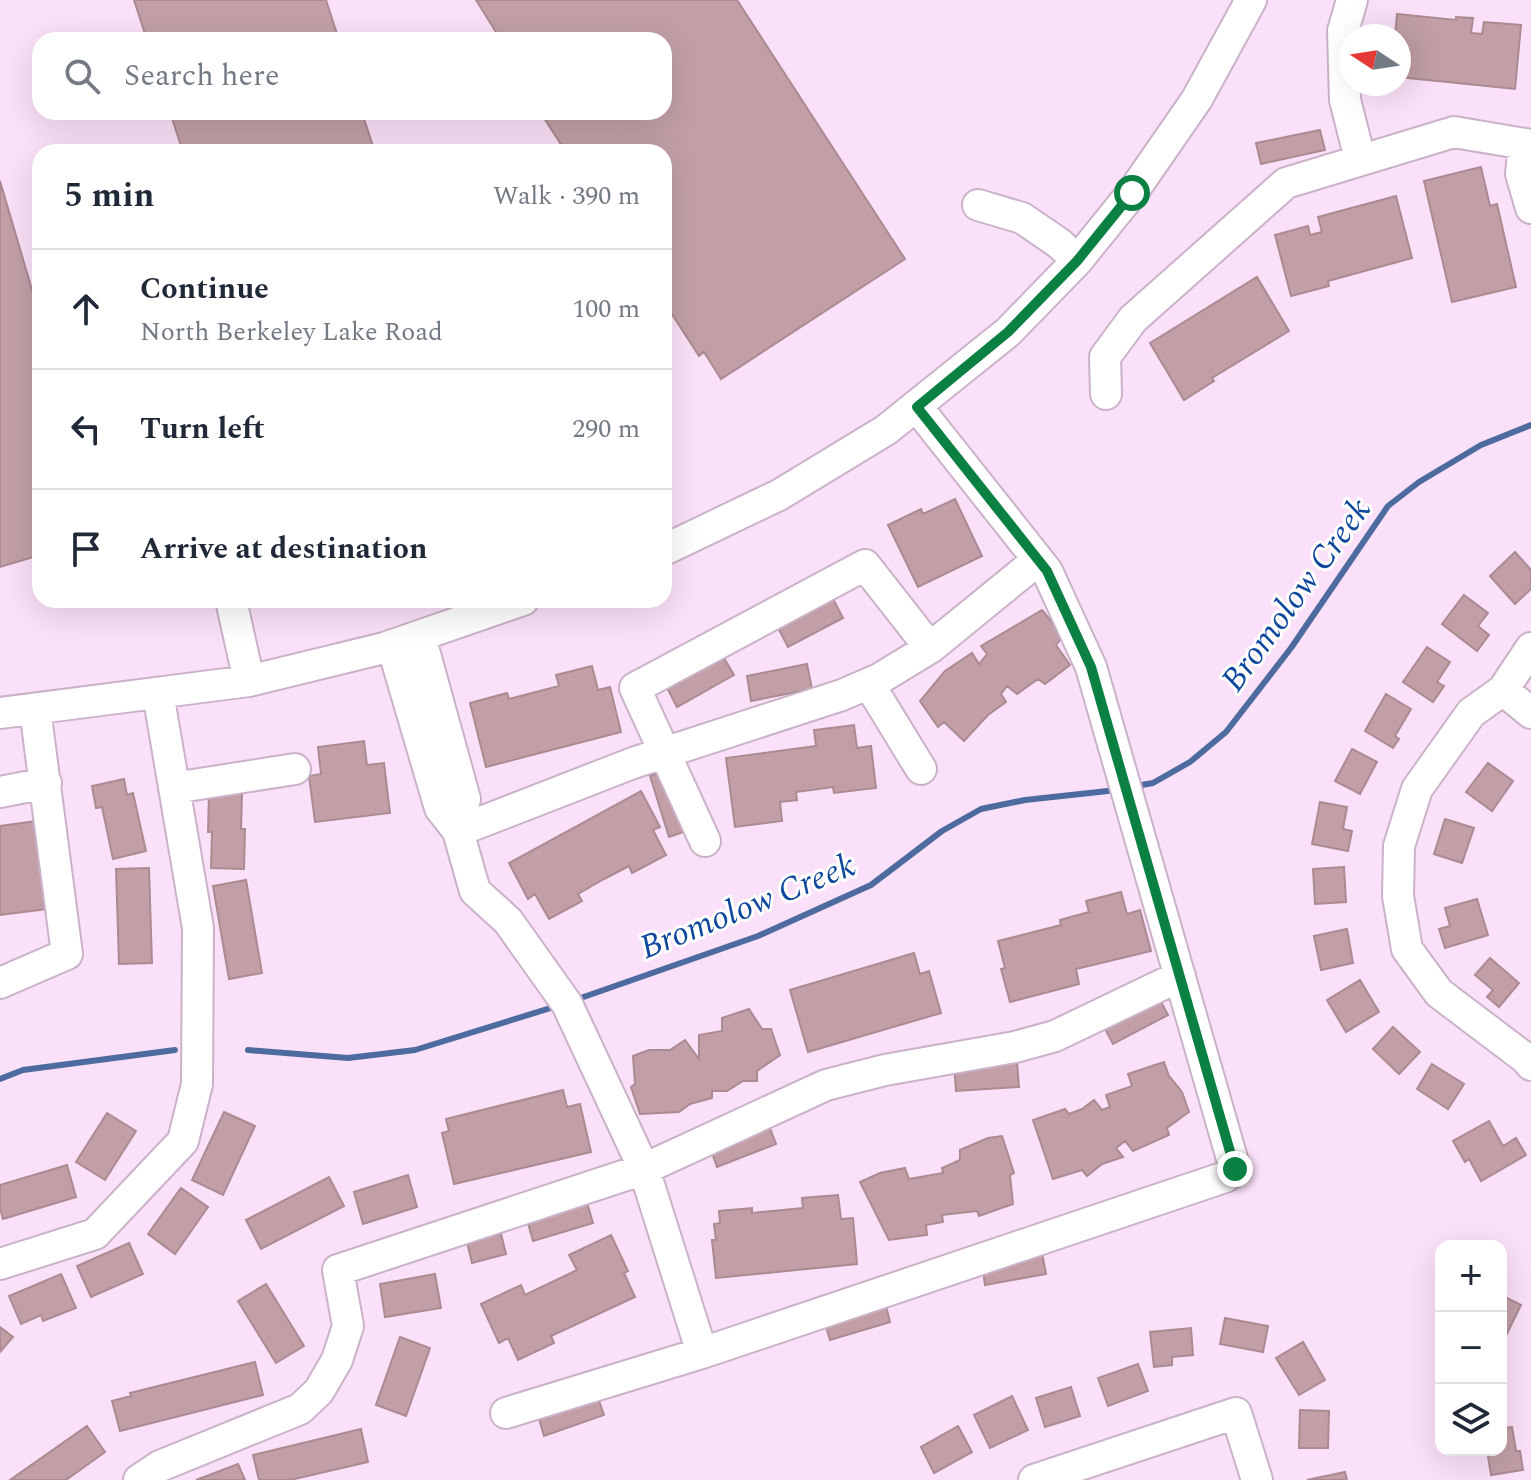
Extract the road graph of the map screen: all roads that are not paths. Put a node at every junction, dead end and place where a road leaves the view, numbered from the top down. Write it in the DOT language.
graph roads {
  1 [pos="1251,0"];
  2 [pos="1352,0"];
  3 [pos="1527,144"];
  4 [pos="1360,159"];
  5 [pos="978,205"];
  6 [pos="1531,208"];
  7 [pos="1077,261"];
  8 [pos="1106,394"];
  9 [pos="917,407"];
  10 [pos="672,546"];
  11 [pos="1038,560"];
  12 [pos="233,608"];
  13 [pos="500,608"];
  14 [pos="406,641"];
  15 [pos="930,648"];
  16 [pos="1531,648"];
  17 [pos="249,681"];
  18 [pos="869,684"];
  19 [pos="1503,690"];
  20 [pos="158,693"];
  21 [pos="35,709"];
  22 [pos="0,713"];
  23 [pos="1531,713"];
  24 [pos="665,752"];
  25 [pos="295,769"];
  26 [pos="921,769"];
  27 [pos="46,783"];
  28 [pos="174,788"];
  29 [pos="0,792"];
  30 [pos="458,831"];
  31 [pos="705,841"];
  32 [pos="1180,976"];
  33 [pos="0,983"];
  34 [pos="1531,1065"];
  35 [pos="644,1169"];
  36 [pos="0,1264"];
  37 [pos="702,1353"];
  38 [pos="506,1413"];
  39 [pos="139,1480"];
  40 [pos="1034,1480"];
  41 [pos="1257,1480"];
  1 -- 7 [label="street"];
  2 -- 4 [label="street"];
  3 -- 4 [label="street"];
  3 -- 6 [label="street"];
  4 -- 8 [label="street"];
  5 -- 7 [label="street"];
  7 -- 9 [label="street"];
  9 -- 10 [label="street"];
  9 -- 11 [label="street"];
  11 -- 15 [label="street"];
  11 -- 32 [label="street"];
  12 -- 17 [label="street"];
  13 -- 14 [label="street"];
  14 -- 17 [label="street"];
  14 -- 30 [label="street"];
  15 -- 18 [label="street"];
  15 -- 24 [label="street"];
  16 -- 19 [label="street"];
  17 -- 20 [label="street"];
  18 -- 24 [label="street"];
  18 -- 26 [label="street"];
  19 -- 23 [label="street"];
  19 -- 34 [label="street"];
  20 -- 21 [label="street"];
  20 -- 28 [label="street"];
  21 -- 22 [label="street"];
  21 -- 27 [label="street"];
  24 -- 30 [label="street"];
  24 -- 31 [label="street"];
  25 -- 28 [label="street"];
  27 -- 29 [label="street"];
  27 -- 33 [label="street"];
  28 -- 36 [label="street"];
  30 -- 35 [label="street"];
  32 -- 35 [label="street"];
  32 -- 37 [label="street"];
  35 -- 37 [label="street"];
  35 -- 39 [label="street"];
  37 -- 38 [label="street"];
  40 -- 41 [label="street"];
}
